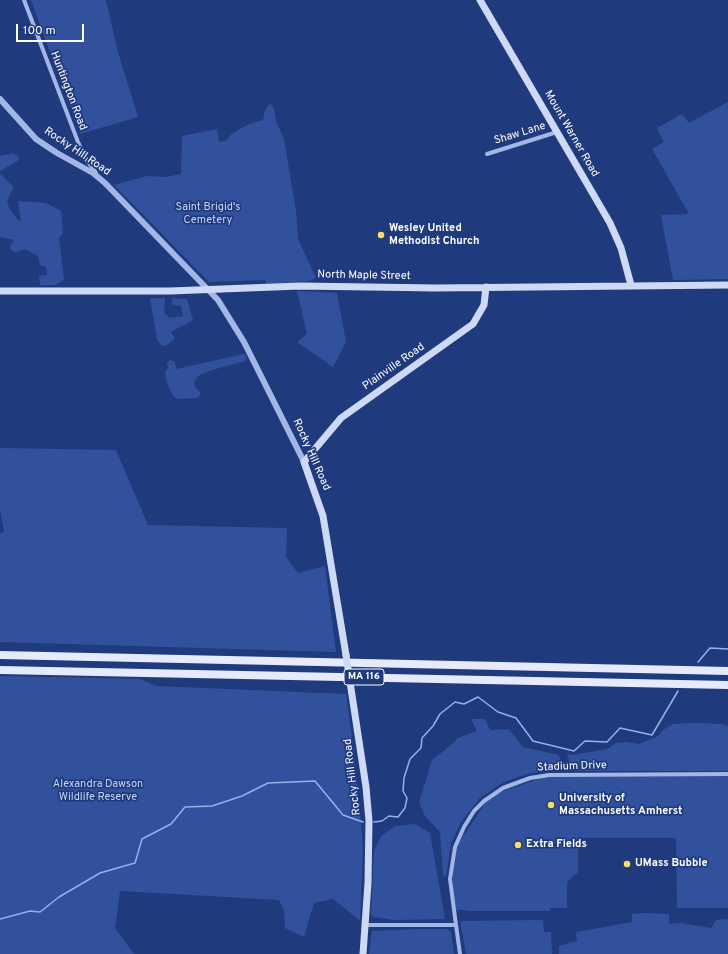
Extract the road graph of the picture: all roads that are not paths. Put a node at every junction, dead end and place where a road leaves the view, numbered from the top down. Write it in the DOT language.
graph roads {
  1 [pos="24,0"];
  2 [pos="480,0"];
  3 [pos="0,99"];
  4 [pos="557,132"];
  5 [pos="487,154"];
  6 [pos="105,183"];
  7 [pos="631,285"];
  8 [pos="728,285"];
  9 [pos="486,287"];
  10 [pos="209,290"];
  11 [pos="0,291"];
  12 [pos="304,462"];
  13 [pos="0,655"];
  14 [pos="0,670"];
  15 [pos="728,672"];
  16 [pos="728,685"];
  17 [pos="728,774"];
  18 [pos="365,925"];
  19 [pos="456,925"];
  20 [pos="363,954"];
  21 [pos="460,954"];
  1 -- 6 [label="street, Huntington Road"];
  2 -- 4 [label="main road, Mount Warner Road"];
  3 -- 6 [label="street, Rocky Hill Road"];
  4 -- 5 [label="street, Shaw Lane"];
  4 -- 7 [label="main road, Mount Warner Road"];
  6 -- 10 [label="street, Rocky Hill Road"];
  7 -- 8 [label="main road, North Maple Street"];
  7 -- 9 [label="main road, North Maple Street"];
  9 -- 10 [label="main road, North Maple Street"];
  9 -- 12 [label="main road, Plainville Road"];
  10 -- 11 [label="main road, North Maple Street"];
  10 -- 12 [label="street, Rocky Hill Road"];
  12 -- 18 [label="main road, Rocky Hill Road, bridge"];
  13 -- 15 [label="main road, MA 116"];
  14 -- 16 [label="main road, MA 116"];
  17 -- 19 [label="street, Stadium Drive"];
  18 -- 19 [label="street"];
  18 -- 20 [label="main road, Rocky Hill Road"];
  19 -- 21 [label="street, Stadium Drive"];
}
